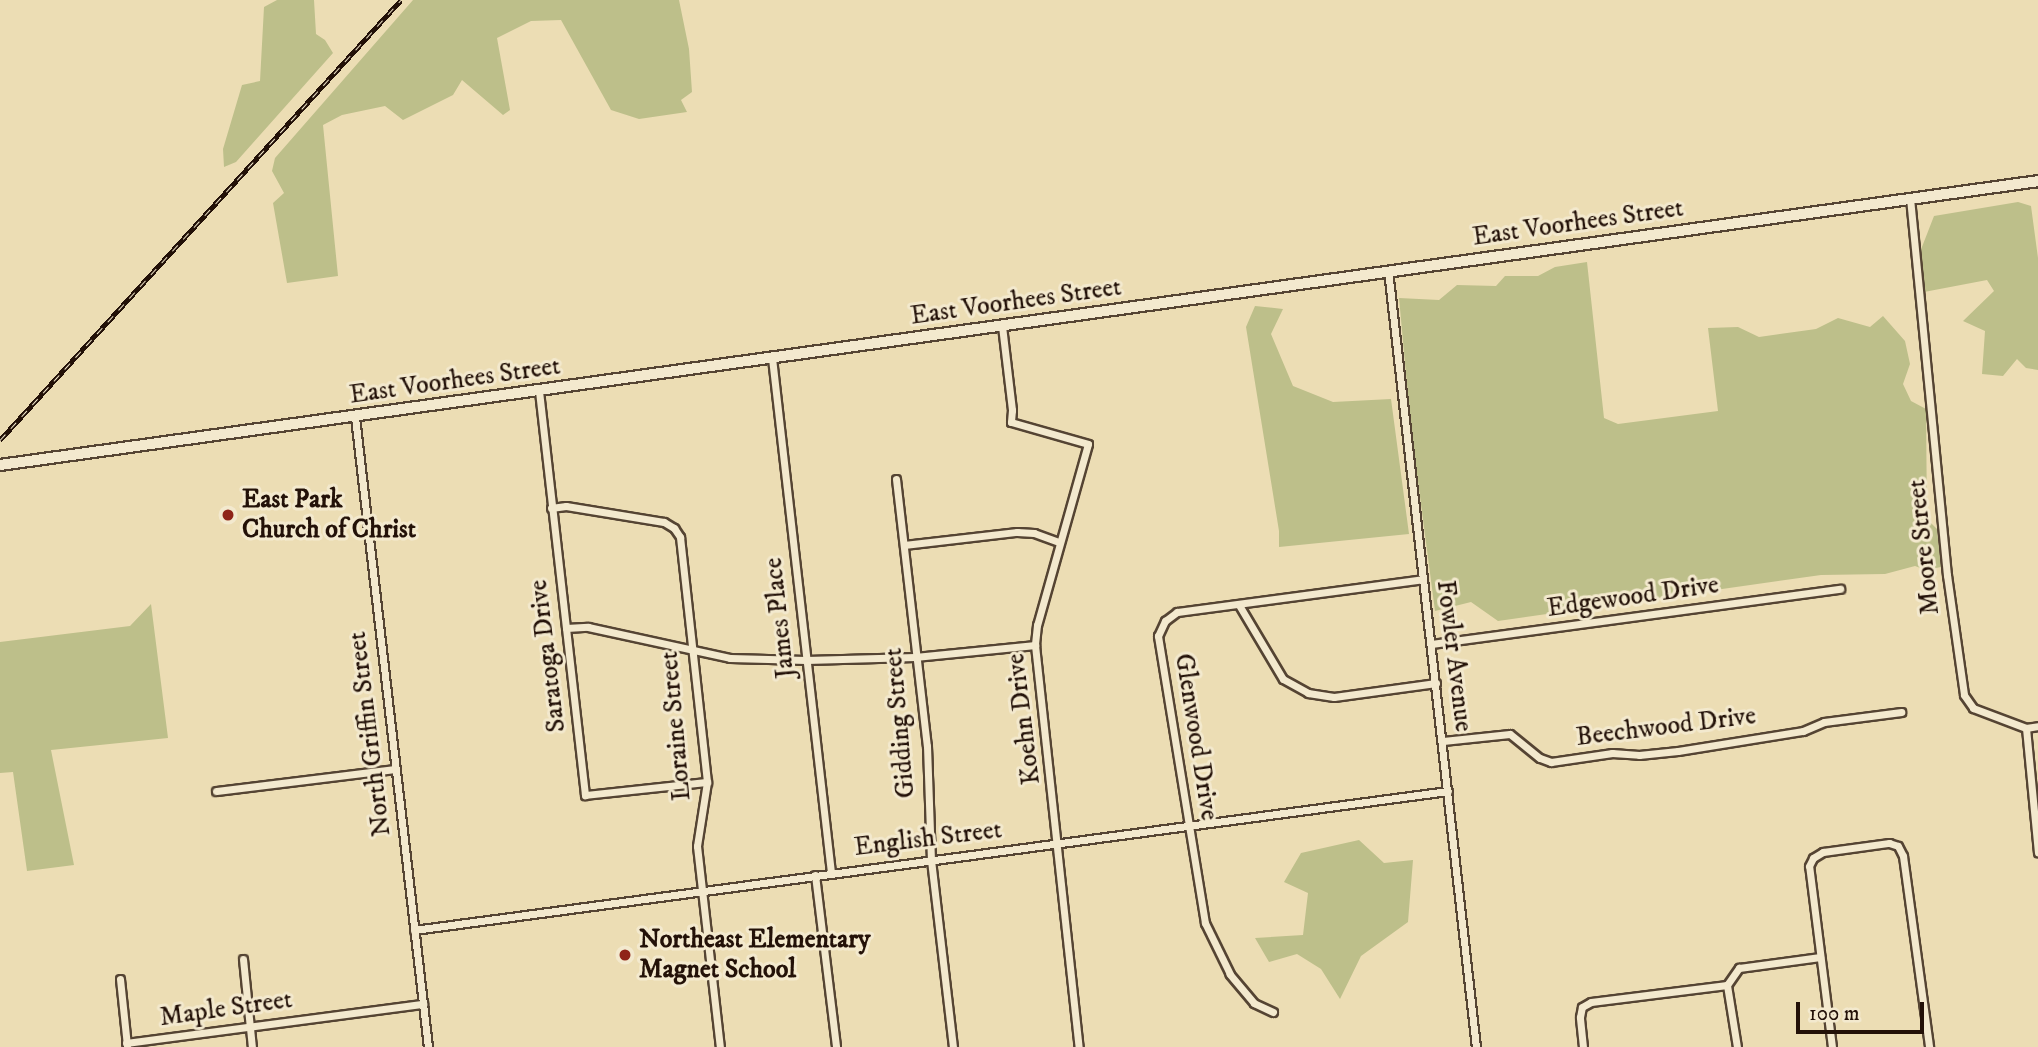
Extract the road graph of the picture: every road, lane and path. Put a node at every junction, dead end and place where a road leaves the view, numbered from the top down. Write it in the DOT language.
graph roads {
  1 [pos="2038,181"];
  2 [pos="1910,198"];
  3 [pos="1388,270"];
  4 [pos="1002,326"];
  5 [pos="772,358"];
  6 [pos="539,391"];
  7 [pos="355,417"];
  8 [pos="0,465"];
  9 [pos="896,479"];
  10 [pos="551,508"];
  11 [pos="1059,542"];
  12 [pos="904,545"];
  13 [pos="1423,579"];
  14 [pos="1840,589"];
  15 [pos="1239,605"];
  16 [pos="566,628"];
  17 [pos="1431,644"];
  18 [pos="1035,645"];
  19 [pos="692,652"];
  20 [pos="915,657"];
  21 [pos="806,660"];
  22 [pos="1436,683"];
  23 [pos="1901,712"];
  24 [pos="2038,726"];
  25 [pos="2026,727"];
  26 [pos="1443,741"];
  27 [pos="396,769"];
  28 [pos="707,782"];
  29 [pos="216,791"];
  30 [pos="1448,791"];
  31 [pos="1188,826"];
  32 [pos="1058,843"];
  33 [pos="2038,852"];
  34 [pos="931,860"];
  35 [pos="831,873"];
  36 [pos="816,875"];
  37 [pos="702,891"];
  38 [pos="414,930"];
  39 [pos="1820,957"];
  40 [pos="243,959"];
  41 [pos="120,979"];
  42 [pos="1727,985"];
  43 [pos="423,1004"];
  44 [pos="1273,1012"];
  45 [pos="249,1027"];
  46 [pos="127,1045"];
  47 [pos="252,1047"];
  48 [pos="428,1047"];
  49 [pos="720,1047"];
  50 [pos="836,1047"];
  51 [pos="953,1047"];
  52 [pos="1079,1047"];
  53 [pos="1476,1047"];
  54 [pos="1583,1047"];
  55 [pos="1737,1047"];
  56 [pos="1832,1047"];
  57 [pos="1928,1047"];
  1 -- 2 [label="main road, East Voorhees Street"];
  2 -- 3 [label="main road, East Voorhees Street"];
  2 -- 25 [label="street, Moore Street"];
  3 -- 4 [label="main road, East Voorhees Street"];
  3 -- 13 [label="street, Fowler Avenue"];
  4 -- 5 [label="main road, East Voorhees Street"];
  4 -- 11 [label="street, Koehn Drive"];
  5 -- 6 [label="main road, East Voorhees Street"];
  5 -- 21 [label="street, James Place"];
  6 -- 7 [label="main road, East Voorhees Street"];
  6 -- 10 [label="street, Saratoga Drive"];
  7 -- 8 [label="main road, East Voorhees Street"];
  7 -- 27 [label="street, North Griffin Street"];
  9 -- 12 [label="street, Gidding Street"];
  10 -- 16 [label="street, Saratoga Drive"];
  10 -- 19 [label="street, Loraine Street"];
  11 -- 12 [label="street"];
  11 -- 18 [label="street, Koehn Drive"];
  12 -- 20 [label="street, Gidding Street"];
  13 -- 15 [label="street, Glenwood Drive"];
  13 -- 17 [label="street, Fowler Avenue"];
  14 -- 17 [label="street, Edgewood Drive"];
  15 -- 22 [label="street"];
  15 -- 31 [label="street, Glenwood Drive"];
  16 -- 19 [label="street"];
  16 -- 28 [label="street, Saratoga Drive"];
  17 -- 22 [label="street, Fowler Avenue"];
  18 -- 20 [label="street"];
  18 -- 32 [label="street, Koehn Drive"];
  19 -- 21 [label="street"];
  19 -- 28 [label="street, Loraine Street"];
  20 -- 21 [label="street"];
  20 -- 34 [label="street, Gidding Street"];
  21 -- 35 [label="street, James Place"];
  22 -- 26 [label="street, Fowler Avenue"];
  23 -- 26 [label="street, Beechwood Drive"];
  24 -- 25 [label="street"];
  25 -- 33 [label="street"];
  26 -- 30 [label="street, Fowler Avenue"];
  27 -- 29 [label="street"];
  27 -- 38 [label="street, North Griffin Street"];
  28 -- 37 [label="street, Loraine Street"];
  30 -- 31 [label="street, English Street"];
  30 -- 53 [label="street, Fowler Avenue"];
  31 -- 32 [label="street, English Street"];
  31 -- 44 [label="street, Glenwood Drive"];
  32 -- 34 [label="street, English Street"];
  32 -- 52 [label="street, Koehn Drive"];
  34 -- 35 [label="street, English Street"];
  34 -- 51 [label="street, Gidding Street"];
  35 -- 36 [label="street, English Street"];
  36 -- 37 [label="street, English Street"];
  36 -- 50 [label="street"];
  37 -- 38 [label="street, English Street"];
  37 -- 49 [label="street, Loraine Street"];
  38 -- 43 [label="street, North Griffin Street"];
  39 -- 42 [label="street"];
  39 -- 56 [label="street"];
  39 -- 57 [label="street"];
  40 -- 45 [label="street"];
  41 -- 46 [label="street"];
  42 -- 54 [label="street"];
  42 -- 55 [label="street"];
  43 -- 45 [label="street, Maple Street"];
  43 -- 48 [label="street, North Griffin Street"];
  45 -- 46 [label="street, Maple Street"];
  45 -- 47 [label="street"];
}
